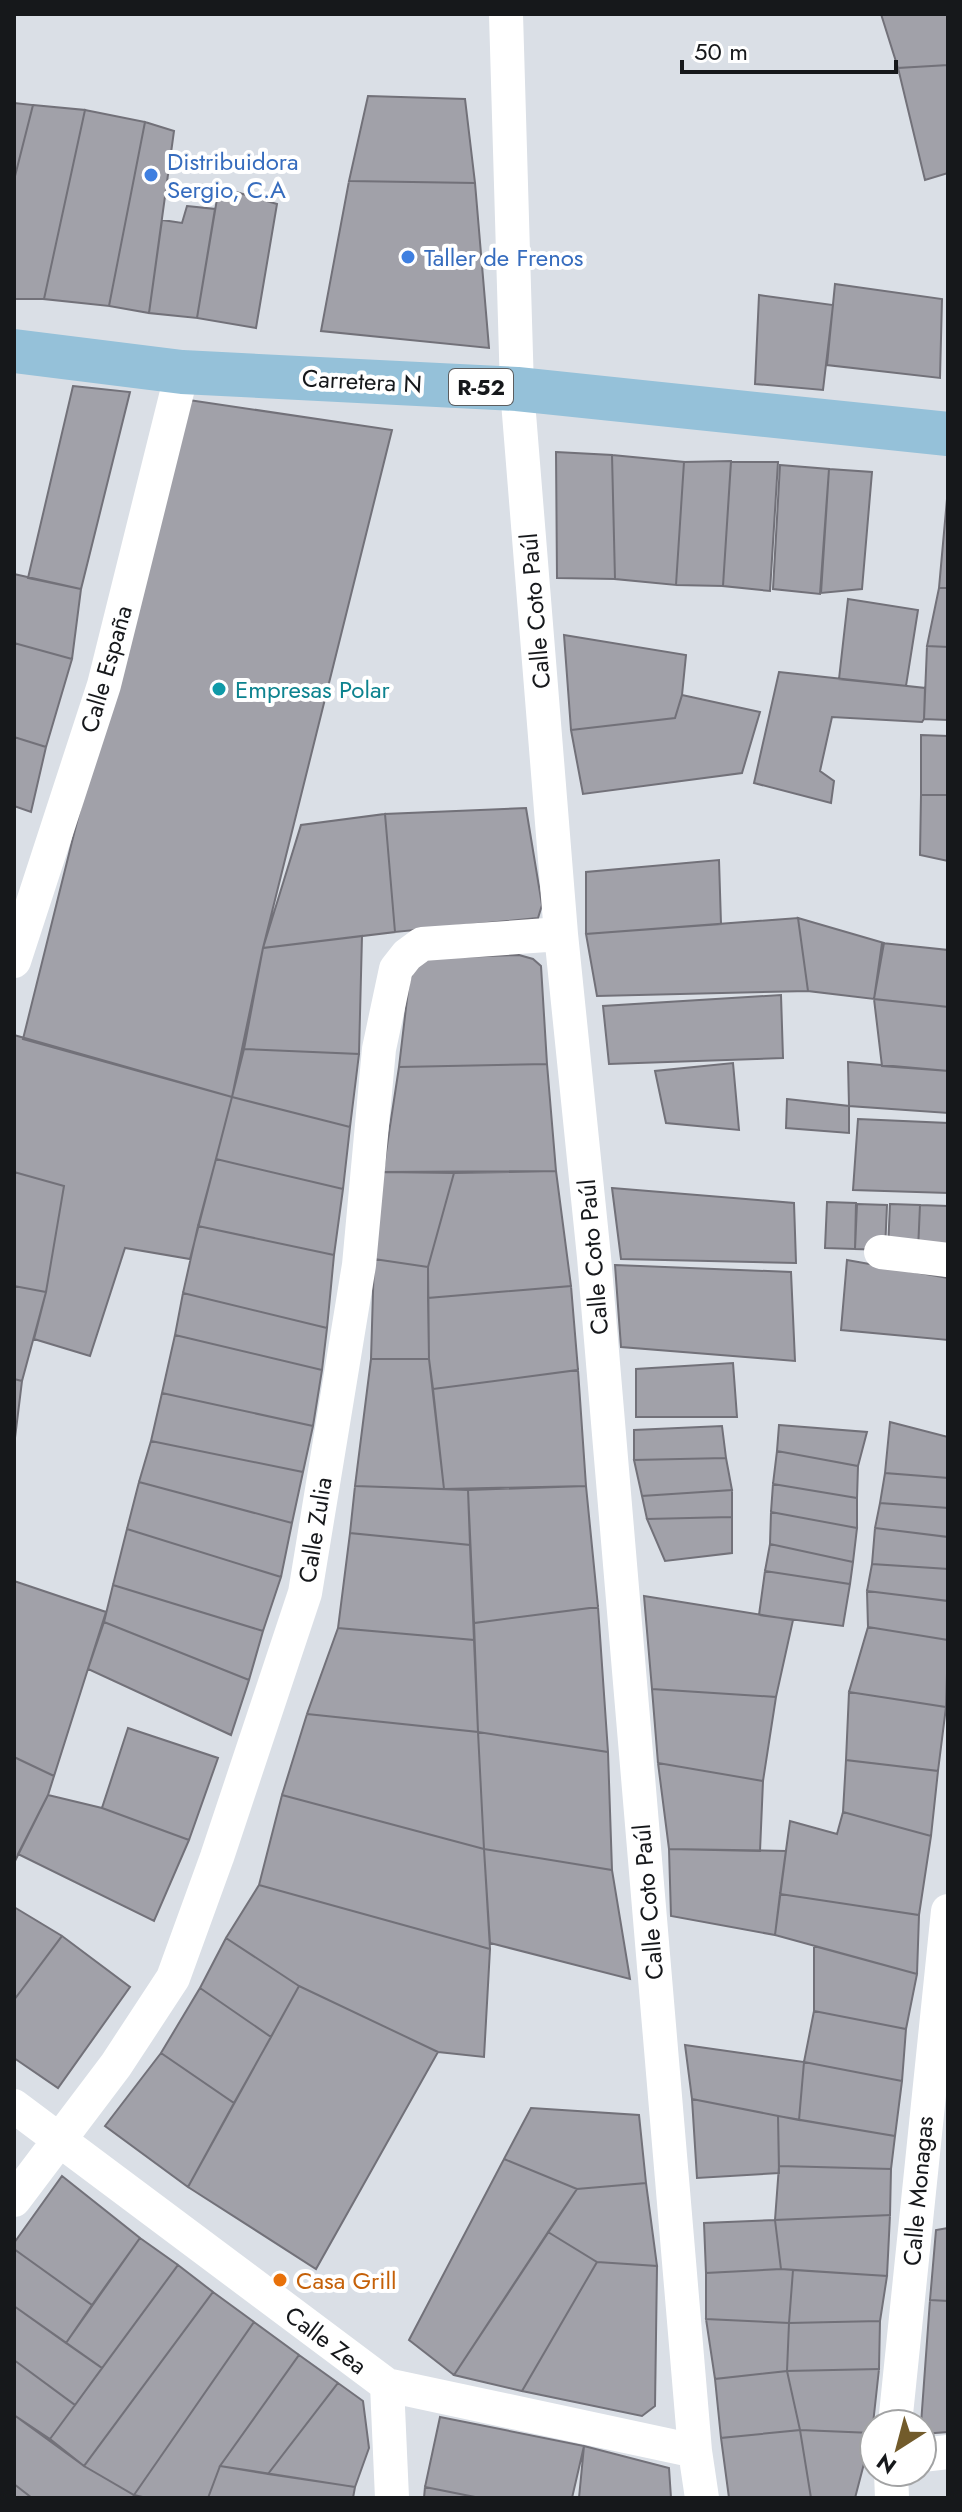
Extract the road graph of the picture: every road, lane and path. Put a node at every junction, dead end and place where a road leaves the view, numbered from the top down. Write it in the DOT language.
graph roads {
  1 [pos="506,14"];
  2 [pos="14,351"];
  3 [pos="182,372"];
  4 [pos="517,389"];
  5 [pos="948,434"];
  6 [pos="561,934"];
  7 [pos="14,961"];
  8 [pos="881,1252"];
  9 [pos="948,1260"];
  10 [pos="948,1911"];
  11 [pos="14,2106"];
  12 [pos="936,2121"];
  13 [pos="58,2138"];
  14 [pos="14,2200"];
  15 [pos="387,2385"];
  16 [pos="897,2408"];
  17 [pos="695,2451"];
  18 [pos="392,2498"];
  19 [pos="702,2498"];
  1 -- 4 [label="street, Calle Coto Paúl"];
  2 -- 3 [label="main road, Carretera N / R-52"];
  3 -- 4 [label="main road, Carretera N / R-52"];
  3 -- 7 [label="street, Calle España"];
  4 -- 5 [label="main road, Carretera N / R-52"];
  4 -- 6 [label="street, Calle Coto Paúl"];
  6 -- 13 [label="street, Calle Zulia"];
  6 -- 17 [label="street, Calle Coto Paúl"];
  8 -- 9 [label="street"];
  10 -- 12 [label="street, Calle Monagas"];
  11 -- 13 [label="street, Calle Zea"];
  12 -- 16 [label="street, Calle Monagas"];
  13 -- 14 [label="street, Calle Zulia"];
  13 -- 15 [label="street, Calle Zea"];
  15 -- 17 [label="street, Calle Zea"];
  15 -- 18 [label="street"];
  17 -- 19 [label="street, Calle Coto Paúl"];
}
